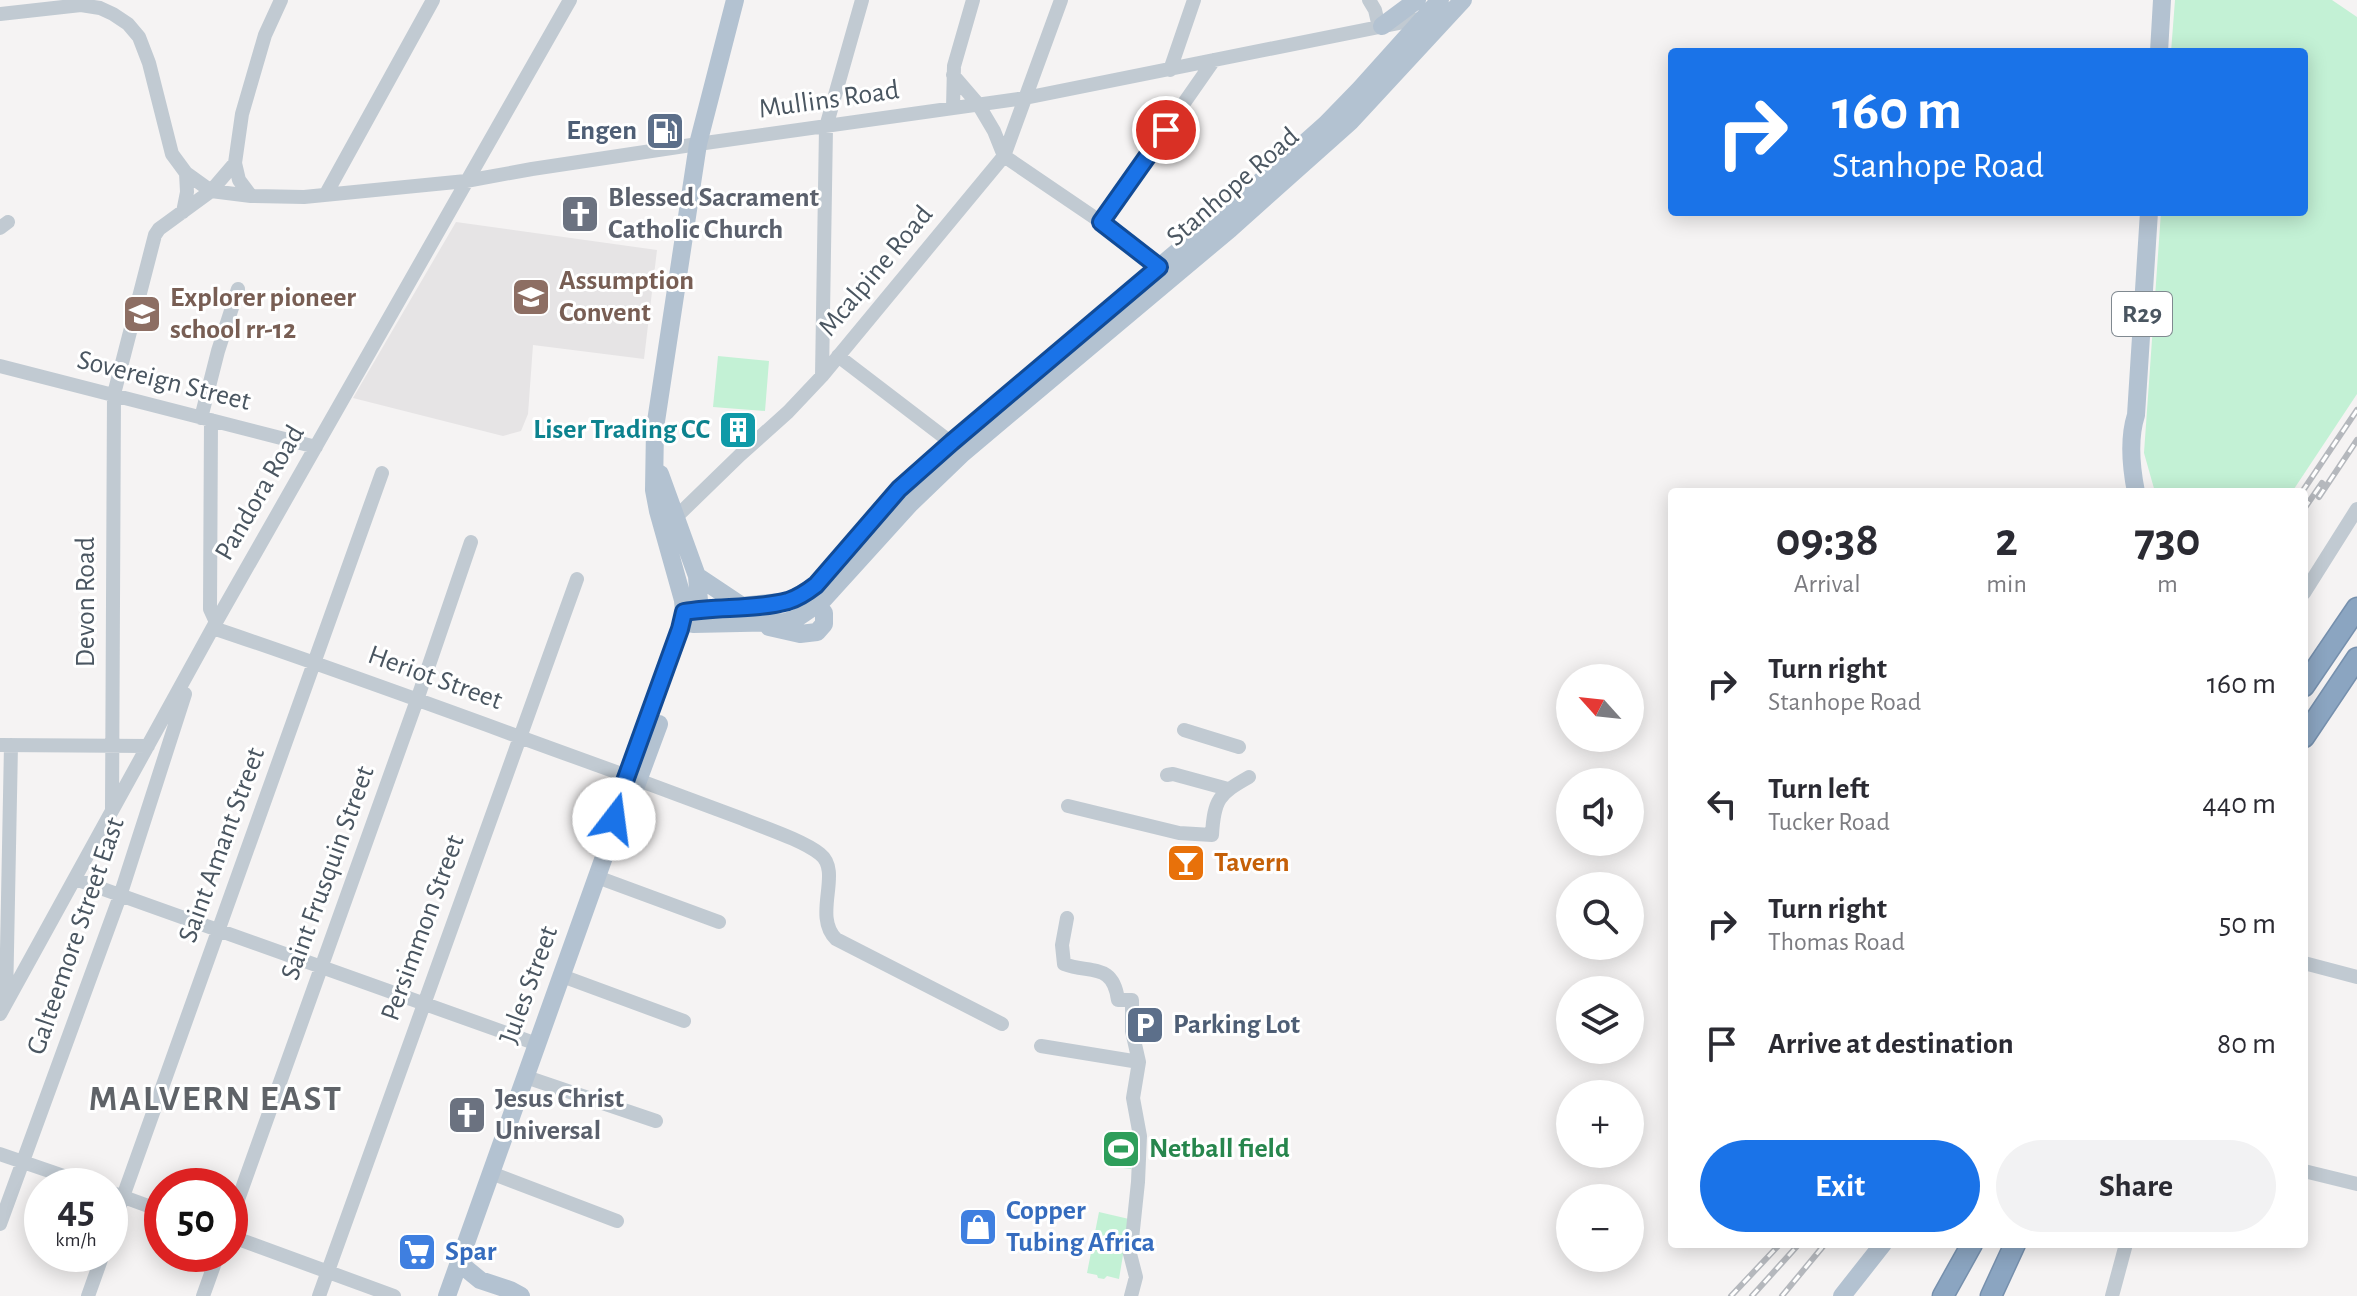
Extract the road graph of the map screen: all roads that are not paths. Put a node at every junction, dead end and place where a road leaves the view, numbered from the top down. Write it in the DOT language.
graph roads {
  1 [pos="281,0"];
  2 [pos="432,0"];
  3 [pos="570,0"];
  4 [pos="735,0"];
  5 [pos="862,0"];
  6 [pos="973,0"];
  7 [pos="1061,0"];
  8 [pos="1194,0"];
  9 [pos="1369,0"];
  10 [pos="1463,0"];
  11 [pos="2162,0"];
  12 [pos="79,3"];
  13 [pos="114,7"];
  14 [pos="1444,8"];
  15 [pos="1,9"];
  16 [pos="1420,9"];
  17 [pos="1381,27"];
  18 [pos="2159,48"];
  19 [pos="1214,60"];
  20 [pos="1385,61"];
  21 [pos="1170,70"];
  22 [pos="953,75"];
  23 [pos="1025,98"];
  24 [pos="978,104"];
  25 [pos="953,108"];
  26 [pos="826,127"];
  27 [pos="698,144"];
  28 [pos="1004,156"];
  29 [pos="235,163"];
  30 [pos="186,173"];
  31 [pos="466,181"];
  32 [pos="211,191"];
  33 [pos="326,194"];
  34 [pos="251,196"];
  35 [pos="183,212"];
  36 [pos="2149,216"];
  37 [pos="1101,222"];
  38 [pos="1166,272"];
  39 [pos="238,289"];
  40 [pos="838,356"];
  41 [pos="0,366"];
  42 [pos="822,376"];
  43 [pos="114,394"];
  44 [pos="2136,415"];
  45 [pos="206,419"];
  46 [pos="316,447"];
  47 [pos="957,448"];
  48 [pos="382,473"];
  49 [pos="2135,488"];
  50 [pos="2146,488"];
  51 [pos="2357,509"];
  52 [pos="670,523"];
  53 [pos="471,542"];
  54 [pos="697,576"];
  55 [pos="577,579"];
  56 [pos="2308,586"];
  57 [pos="810,600"];
  58 [pos="742,606"];
  59 [pos="2354,611"];
  60 [pos="689,617"];
  61 [pos="214,625"];
  62 [pos="2357,658"];
  63 [pos="315,662"];
  64 [pos="195,663"];
  65 [pos="2308,680"];
  66 [pos="417,700"];
  67 [pos="1184,730"];
  68 [pos="2308,731"];
  69 [pos="521,736"];
  70 [pos="6,745"];
  71 [pos="111,746"];
  72 [pos="148,746"];
  73 [pos="1239,747"];
  74 [pos="1167,775"];
  75 [pos="1249,777"];
  76 [pos="633,778"];
  77 [pos="1228,789"];
  78 [pos="1068,806"];
  79 [pos="112,811"];
  80 [pos="597,877"];
  81 [pos="75,879"];
  82 [pos="120,896"];
  83 [pos="1067,918"];
  84 [pos="719,922"];
  85 [pos="220,930"];
  86 [pos="2308,964"];
  87 [pos="321,968"];
  88 [pos="562,976"];
  89 [pos="2357,977"];
  90 [pos="423,1004"];
  91 [pos="3,1009"];
  92 [pos="684,1021"];
  93 [pos="1002,1024"];
  94 [pos="537,1044"];
  95 [pos="1041,1046"];
  96 [pos="1139,1062"];
  97 [pos="526,1077"];
  98 [pos="656,1121"];
  99 [pos="0,1154"];
  100 [pos="22,1162"];
  101 [pos="40,1168"];
  102 [pos="127,1168"];
  103 [pos="248,1172"];
  104 [pos="2308,1172"];
  105 [pos="491,1173"];
  106 [pos="2357,1184"];
  107 [pos="617,1221"];
  108 [pos="0,1224"];
  109 [pos="248,1242"];
  110 [pos="1880,1248"];
  111 [pos="1970,1248"];
  112 [pos="1981,1248"];
  113 [pos="2015,1248"];
  114 [pos="2016,1248"];
  115 [pos="2125,1248"];
  116 [pos="458,1262"];
  117 [pos="328,1271"];
  118 [pos="97,1272"];
  119 [pos="212,1272"];
  120 [pos="88,1296"];
  121 [pos="203,1296"];
  122 [pos="319,1296"];
  123 [pos="394,1296"];
  124 [pos="447,1296"];
  125 [pos="521,1296"];
  126 [pos="1131,1296"];
  127 [pos="1842,1296"];
  128 [pos="1943,1296"];
  129 [pos="1958,1296"];
  130 [pos="1991,1296"];
  131 [pos="1999,1296"];
  132 [pos="2112,1296"];
  1 -- 29 [label="street"];
  2 -- 33 [label="street"];
  3 -- 31 [label="street, Pandora Road"];
  4 -- 27 [label="main road"];
  5 -- 26 [label="street"];
  6 -- 22 [label="street"];
  7 -- 23 [label="street, Mcalpine Road"];
  8 -- 21 [label="street"];
  9 -- 17 [label="street"];
  10 -- 14 [label="main road, Stanhope Road"];
  11 -- 18 [label="main road"];
  12 -- 13 [label="street"];
  12 -- 15 [label="street"];
  13 -- 30 [label="street"];
  14 -- 16 [label="main road, Stanhope Road"];
  14 -- 38 [label="main road, Stanhope Road"];
  16 -- 17 [label="main road"];
  16 -- 20 [label="main road, Stanhope Road"];
  17 -- 19 [label="street, Mullins Road"];
  17 -- 20 [label="main road"];
  19 -- 21 [label="street, Mullins Road"];
  19 -- 37 [label="street"];
  20 -- 38 [label="main road, Stanhope Road"];
  21 -- 23 [label="street, Mullins Road"];
  22 -- 24 [label="street"];
  22 -- 25 [label="street"];
  23 -- 24 [label="street, Mullins Road"];
  23 -- 28 [label="street, Mcalpine Road"];
  24 -- 25 [label="street, Mullins Road"];
  24 -- 28 [label="street"];
  25 -- 26 [label="street, Mullins Road"];
  26 -- 27 [label="street, Mullins Road"];
  26 -- 42 [label="street"];
  27 -- 31 [label="street, Mullins Road"];
  27 -- 52 [label="main road"];
  28 -- 37 [label="street"];
  28 -- 40 [label="street, Mcalpine Road"];
  29 -- 32 [label="street"];
  29 -- 34 [label="street"];
  30 -- 32 [label="street"];
  30 -- 35 [label="street"];
  31 -- 33 [label="street, Mullins Road"];
  31 -- 46 [label="street, Pandora Road"];
  32 -- 34 [label="street, Mullins Road"];
  32 -- 35 [label="street"];
  33 -- 34 [label="street, Mullins Road"];
  35 -- 43 [label="street"];
  36 -- 44 [label="main road, R29"];
  37 -- 38 [label="street"];
  38 -- 47 [label="main road, Stanhope Road"];
  39 -- 45 [label="street"];
  40 -- 42 [label="street, Mcalpine Road"];
  40 -- 47 [label="street"];
  41 -- 43 [label="street, Sovereign Street"];
  42 -- 52 [label="street, Mcalpine Road"];
  43 -- 45 [label="street, Sovereign Street"];
  43 -- 71 [label="street, Devon Road"];
  44 -- 49 [label="main road, R29"];
  44 -- 50 [label="main road, R29"];
  45 -- 46 [label="street, Sovereign Street"];
  45 -- 61 [label="street"];
  46 -- 61 [label="street, Pandora Road"];
  47 -- 57 [label="main road, Stanhope Road"];
  48 -- 63 [label="street, Saint Amant Street"];
  51 -- 56 [label="street"];
  52 -- 54 [label="main road"];
  52 -- 60 [label="main road"];
  53 -- 66 [label="street, Saint Frusquin Street"];
  54 -- 58 [label="main road"];
  54 -- 60 [label="main road"];
  55 -- 69 [label="street, Persimmon Street"];
  57 -- 58 [label="main road"];
  57 -- 60 [label="main road, Stanhope Road"];
  58 -- 60 [label="main road"];
  59 -- 65 [label="highway"];
  60 -- 76 [label="main road, Jules Street"];
  61 -- 63 [label="street, Heriot Street"];
  61 -- 64 [label="street, Pandora Road"];
  62 -- 68 [label="highway"];
  63 -- 66 [label="street, Heriot Street"];
  63 -- 85 [label="street, Saint Amant Street"];
  64 -- 72 [label="street, Pandora Road"];
  64 -- 82 [label="street, Galteemore Street East"];
  66 -- 69 [label="street, Heriot Street"];
  66 -- 87 [label="street, Saint Frusquin Street"];
  67 -- 73 [label="street"];
  69 -- 76 [label="street, Heriot Street"];
  69 -- 90 [label="street, Persimmon Street"];
  70 -- 71 [label="street"];
  70 -- 91 [label="street"];
  71 -- 72 [label="street"];
  71 -- 79 [label="street, Devon Road"];
  72 -- 79 [label="street, Pandora Road"];
  74 -- 77 [label="street"];
  75 -- 77 [label="street"];
  76 -- 80 [label="main road, Jules Street"];
  76 -- 93 [label="street, Heriot Street"];
  77 -- 78 [label="street"];
  79 -- 81 [label="street, Pandora Road"];
  80 -- 84 [label="street"];
  80 -- 88 [label="main road, Jules Street"];
  81 -- 82 [label="street"];
  81 -- 91 [label="street, Pandora Road"];
  82 -- 85 [label="street"];
  82 -- 100 [label="street, Galteemore Street East"];
  83 -- 96 [label="street"];
  85 -- 87 [label="street"];
  85 -- 102 [label="street, Saint Amant Street"];
  86 -- 89 [label="street"];
  87 -- 90 [label="street"];
  87 -- 103 [label="street, Saint Frusquin Street"];
  88 -- 92 [label="street"];
  88 -- 94 [label="main road, Jules Street"];
  90 -- 94 [label="street"];
  90 -- 117 [label="street, Persimmon Street"];
  94 -- 97 [label="main road, Jules Street"];
  95 -- 96 [label="street"];
  96 -- 126 [label="street"];
  97 -- 98 [label="street"];
  97 -- 105 [label="main road, Jules Street"];
  99 -- 100 [label="street"];
  100 -- 101 [label="street"];
  100 -- 108 [label="street, Galteemore Street East"];
  104 -- 106 [label="street"];
  105 -- 107 [label="street"];
  105 -- 116 [label="main road, Jules Street"];
  109 -- 117 [label="street"];
  110 -- 127 [label="main road"];
  111 -- 128 [label="highway"];
  112 -- 129 [label="highway"];
  113 -- 130 [label="highway"];
  114 -- 131 [label="highway"];
  115 -- 132 [label="street"];
  116 -- 124 [label="main road, Jules Street"];
  116 -- 125 [label="main road"];
  117 -- 122 [label="street, Persimmon Street"];
  117 -- 123 [label="street"];
  118 -- 120 [label="street"];
  119 -- 121 [label="street"];
}
